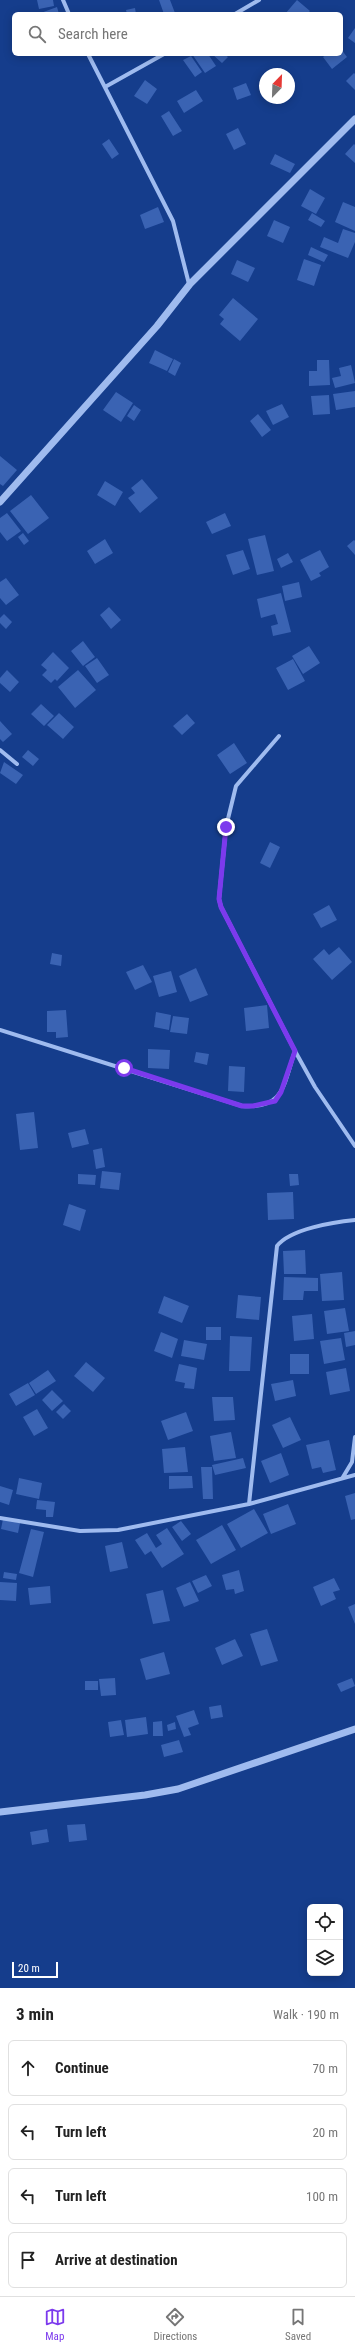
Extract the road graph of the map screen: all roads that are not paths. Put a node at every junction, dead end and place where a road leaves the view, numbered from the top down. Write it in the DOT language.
graph roads {
  1 [pos="63,0"];
  2 [pos="259,0"];
  3 [pos="68,12"];
  4 [pos="238,12"];
  5 [pos="89,56"];
  6 [pos="160,56"];
  7 [pos="105,87"];
  8 [pos="355,119"];
  9 [pos="190,284"];
  10 [pos="0,502"];
  11 [pos="279,736"];
  12 [pos="0,750"];
  13 [pos="17,764"];
  14 [pos="0,1030"];
  15 [pos="295,1051"];
  16 [pos="355,1146"];
  17 [pos="355,1220"];
  18 [pos="355,1437"];
  19 [pos="355,1475"];
  20 [pos="343,1477"];
  21 [pos="250,1504"];
  22 [pos="0,1518"];
  23 [pos="355,1729"];
  24 [pos="0,1812"];
  1 -- 3 [label="street"];
  2 -- 4 [label="street"];
  5 -- 7 [label="street"];
  6 -- 7 [label="street"];
  7 -- 9 [label="street"];
  8 -- 9 [label="street"];
  9 -- 10 [label="street"];
  11 -- 15 [label="street"];
  12 -- 13 [label="street"];
  14 -- 15 [label="street"];
  15 -- 16 [label="street"];
  17 -- 21 [label="street"];
  18 -- 20 [label="street"];
  19 -- 20 [label="street"];
  20 -- 21 [label="street"];
  21 -- 22 [label="street"];
  23 -- 24 [label="street"];
}
